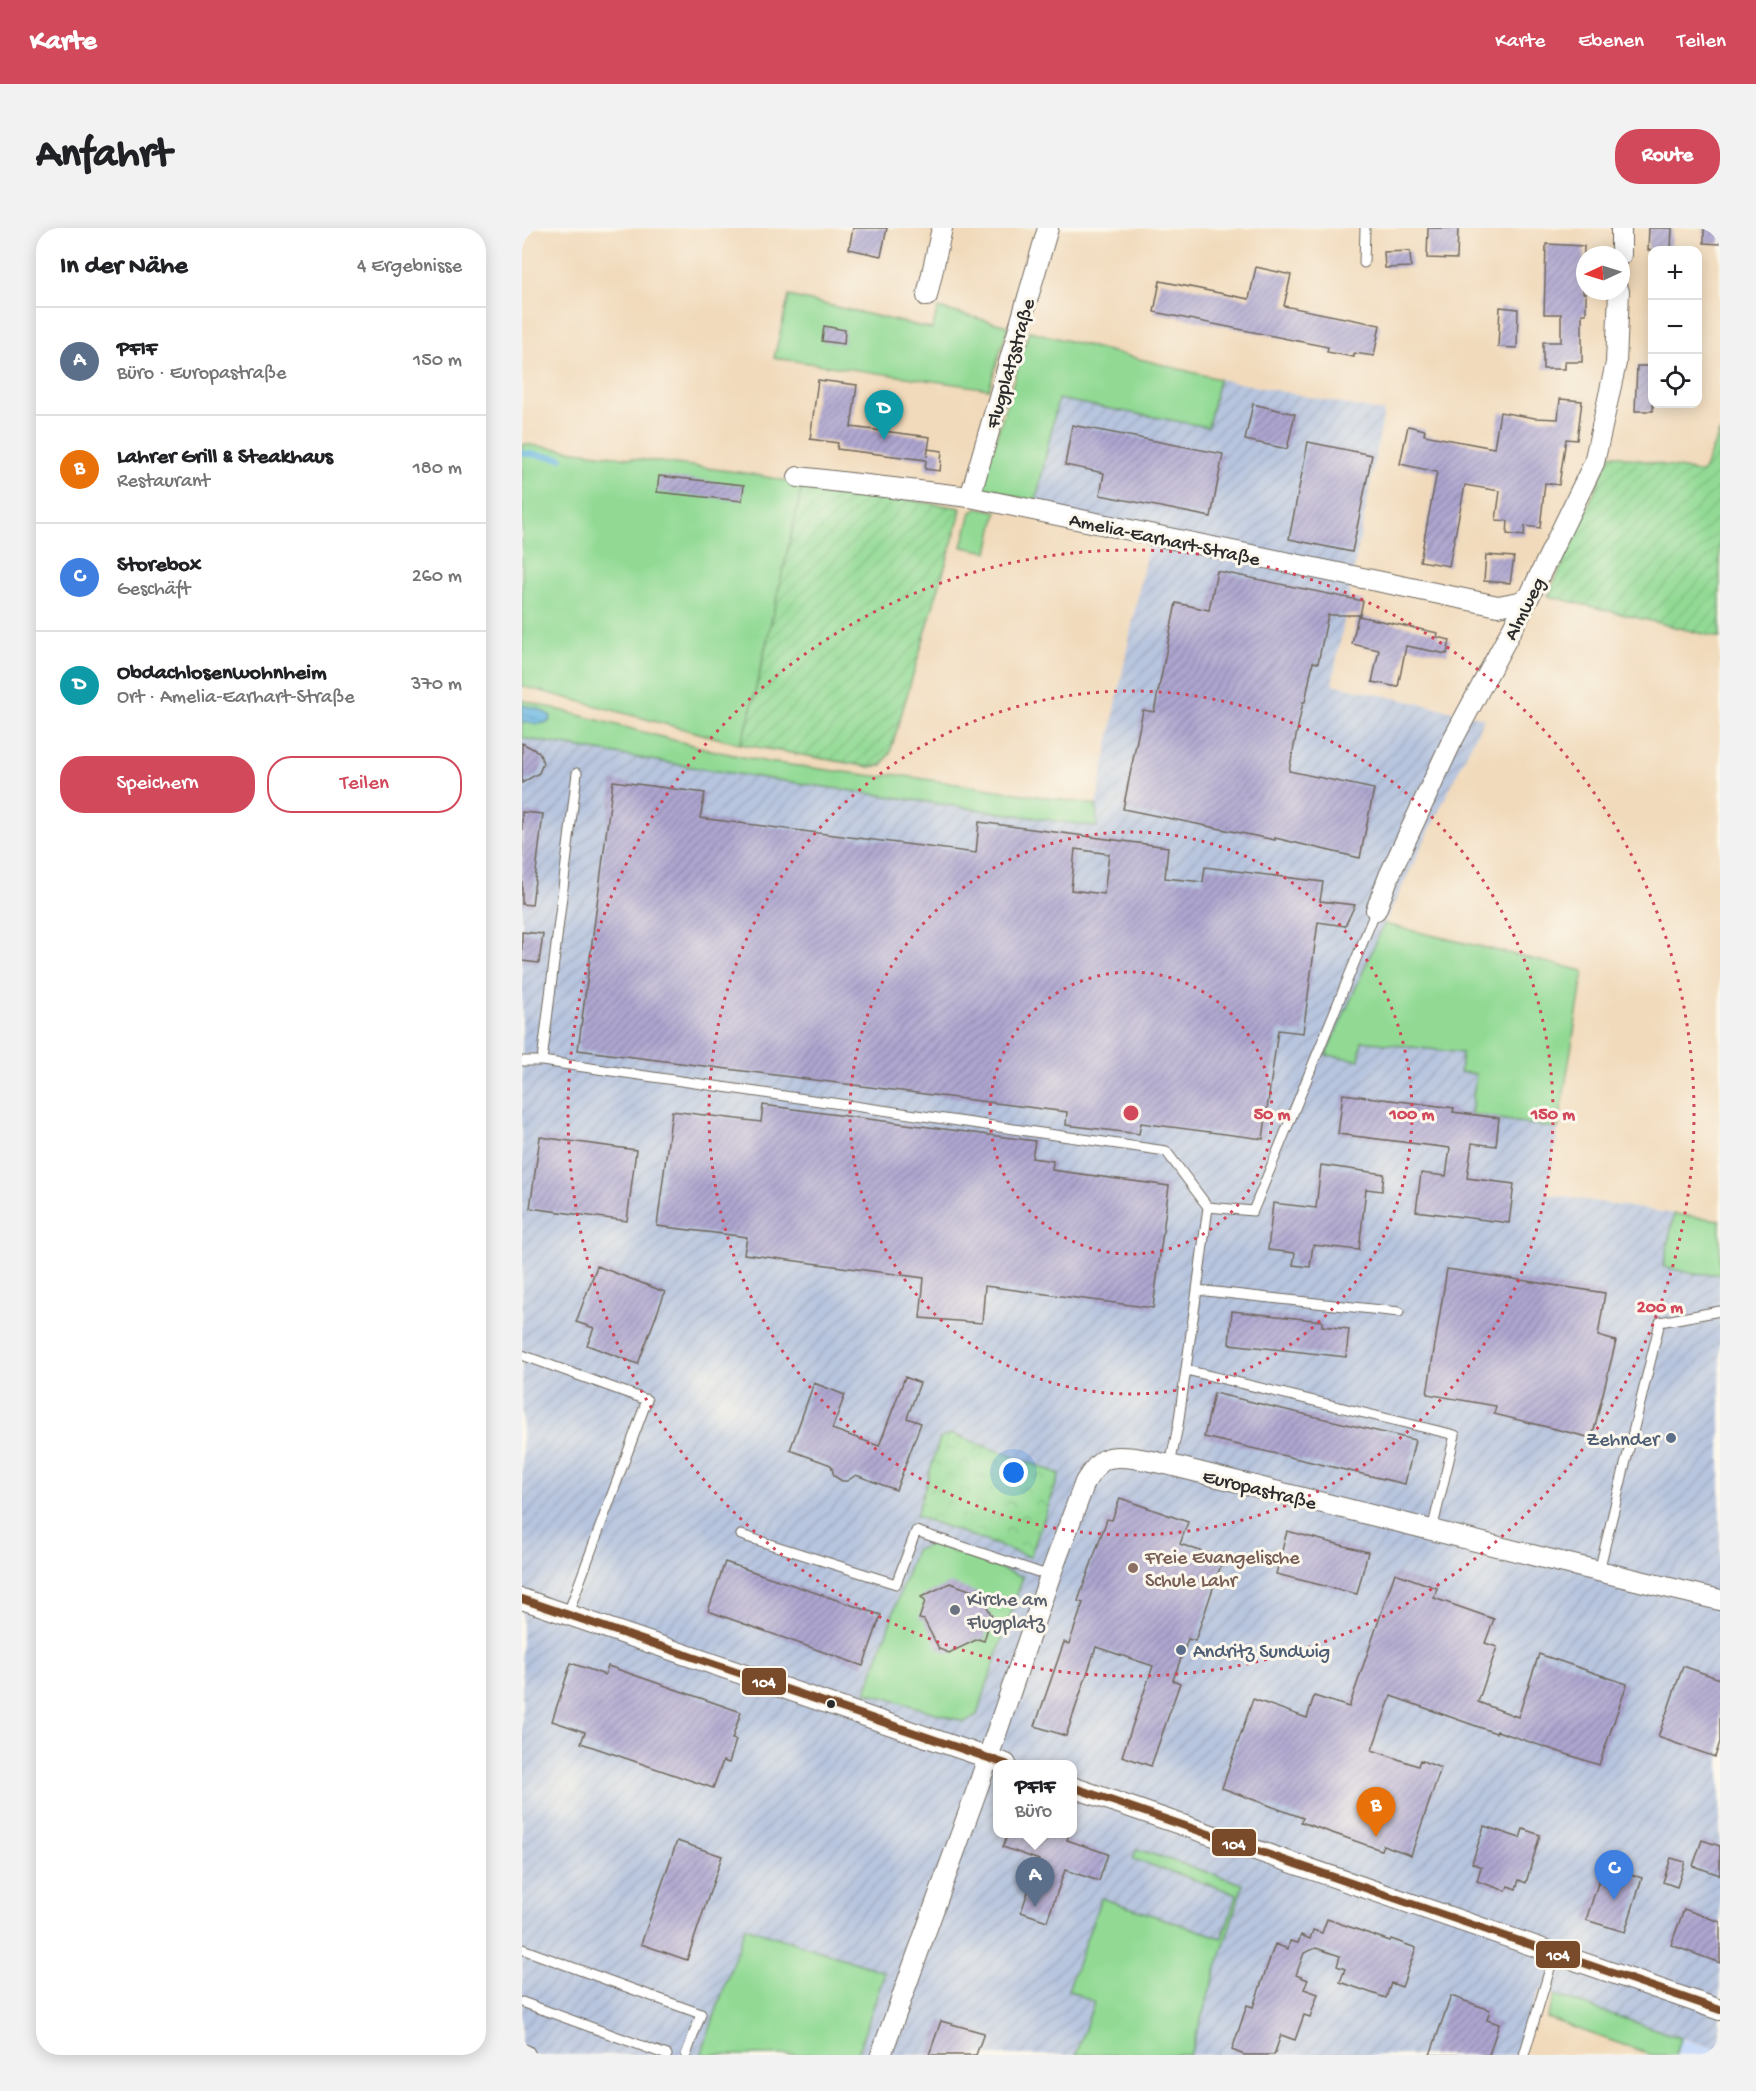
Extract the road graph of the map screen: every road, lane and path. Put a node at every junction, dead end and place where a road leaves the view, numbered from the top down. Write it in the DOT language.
graph roads {
  1 [pos="942,228"];
  2 [pos="1048,228"];
  3 [pos="1365,228"];
  4 [pos="1621,228"];
  5 [pos="1621,246"];
  6 [pos="1364,263"];
  7 [pos="927,296"];
  8 [pos="1619,300"];
  9 [pos="798,477"];
  10 [pos="970,497"];
  11 [pos="1529,597"];
  12 [pos="577,773"];
  13 [pos="1376,910"];
  14 [pos="522,1061"];
  15 [pos="542,1061"];
  16 [pos="1208,1207"];
  17 [pos="1197,1290"];
  18 [pos="1720,1311"];
  19 [pos="1399,1312"];
  20 [pos="522,1355"];
  21 [pos="1186,1370"];
  22 [pos="1170,1465"];
  23 [pos="1432,1530"];
  24 [pos="741,1535"];
  25 [pos="1599,1571"];
  26 [pos="1050,1576"];
  27 [pos="522,1599"];
  28 [pos="1720,1600"];
  29 [pos="567,1616"];
  30 [pos="993,1760"];
  31 [pos="996,1760"];
  32 [pos="993,1769"];
  33 [pos="1077,1789"];
  34 [pos="522,1949"];
  35 [pos="1555,1952"];
  36 [pos="522,2002"];
  37 [pos="1720,2010"];
  38 [pos="667,2055"];
  39 [pos="686,2055"];
  40 [pos="880,2055"];
  41 [pos="1524,2055"];
  1 -- 7 [label="street"];
  2 -- 10 [label="street, Flugplatzstraße"];
  3 -- 6 [label="lane"];
  4 -- 5 [label="street"];
  8 -- 11 [label="street, Almweg"];
  9 -- 10 [label="street, Amelia-Earhart-Straße"];
  10 -- 11 [label="street, Amelia-Earhart-Straße"];
  11 -- 13 [label="street, Almweg"];
  12 -- 15 [label="lane"];
  13 -- 16 [label="lane"];
  14 -- 15 [label="lane"];
  15 -- 16 [label="lane"];
  16 -- 17 [label="lane"];
  17 -- 19 [label="lane"];
  17 -- 21 [label="lane"];
  18 -- 25 [label="lane"];
  20 -- 29 [label="lane"];
  21 -- 22 [label="lane"];
  21 -- 23 [label="lane"];
  22 -- 23 [label="street, Europastraße"];
  22 -- 26 [label="street, Europastraße"];
  23 -- 25 [label="street, Europastraße"];
  24 -- 26 [label="lane"];
  25 -- 28 [label="street, Europastraße"];
  26 -- 31 [label="street, Europastraße"];
  27 -- 29 [label="street"];
  29 -- 30 [label="street"];
  32 -- 40 [label="street, Europastraße"];
  33 -- 35 [label="street"];
  34 -- 39 [label="lane"];
  35 -- 37 [label="street"];
  35 -- 41 [label="lane"];
  36 -- 38 [label="lane"];
}
